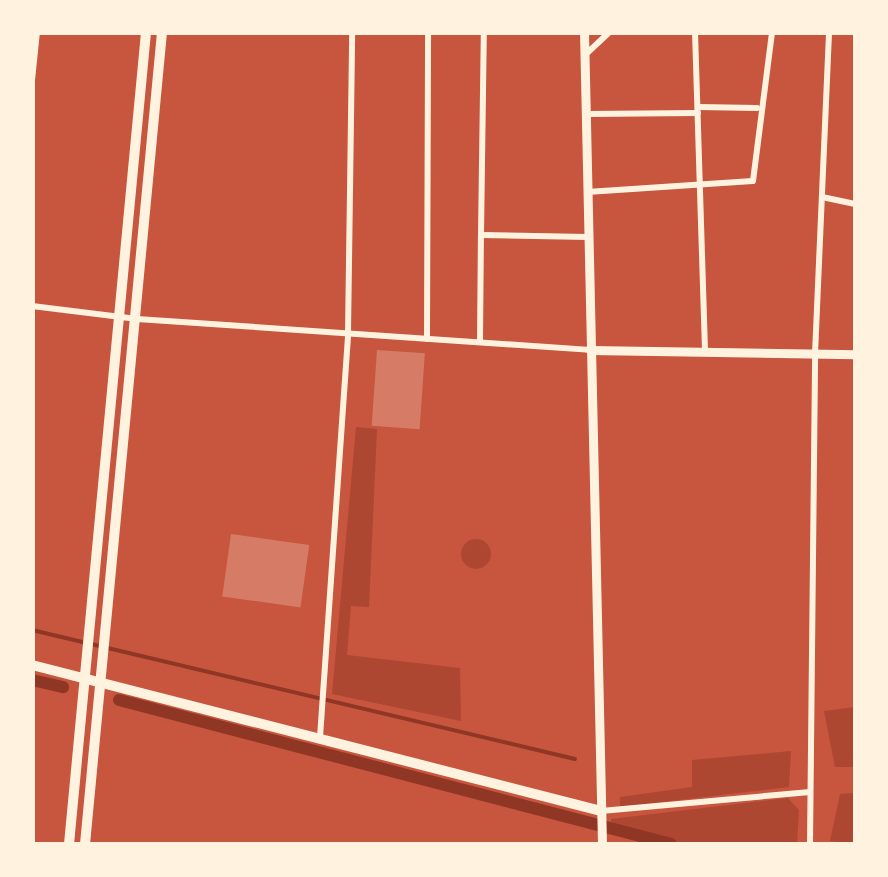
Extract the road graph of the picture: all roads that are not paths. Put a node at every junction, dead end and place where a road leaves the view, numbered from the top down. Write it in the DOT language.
graph roads {
  1 [pos="37,32"];
  2 [pos="146,32"];
  3 [pos="162,32"];
  4 [pos="352,32"];
  5 [pos="428,32"];
  6 [pos="484,32"];
  7 [pos="584,32"];
  8 [pos="610,32"];
  9 [pos="696,32"];
  10 [pos="772,32"];
  11 [pos="829,32"];
  12 [pos="584,55"];
  13 [pos="32,80"];
  14 [pos="758,108"];
  15 [pos="698,110"];
  16 [pos="586,114"];
  17 [pos="700,186"];
  18 [pos="587,192"];
  19 [pos="822,197"];
  20 [pos="856,204"];
  21 [pos="481,235"];
  22 [pos="588,237"];
  23 [pos="32,306"];
  24 [pos="119,317"];
  25 [pos="137,319"];
  26 [pos="348,334"];
  27 [pos="427,339"];
  28 [pos="480,342"];
  29 [pos="590,350"];
  30 [pos="705,352"];
  31 [pos="815,354"];
  32 [pos="856,354"];
  33 [pos="32,665"];
  34 [pos="86,679"];
  35 [pos="101,682"];
  36 [pos="320,737"];
  37 [pos="810,792"];
  38 [pos="601,811"];
  39 [pos="69,844"];
  40 [pos="85,844"];
  41 [pos="602,844"];
  42 [pos="810,844"];
  1 -- 13 [label="street"];
  2 -- 24 [label="main road"];
  3 -- 25 [label="main road"];
  4 -- 26 [label="street"];
  5 -- 27 [label="street"];
  6 -- 21 [label="street"];
  7 -- 12 [label="street"];
  8 -- 12 [label="street"];
  9 -- 15 [label="street"];
  10 -- 14 [label="street"];
  11 -- 19 [label="street"];
  12 -- 16 [label="street"];
  14 -- 15 [label="street"];
  14 -- 17 [label="street"];
  15 -- 16 [label="street"];
  15 -- 17 [label="street"];
  16 -- 18 [label="street"];
  17 -- 18 [label="street"];
  17 -- 30 [label="street"];
  18 -- 22 [label="street"];
  19 -- 20 [label="street"];
  19 -- 31 [label="street"];
  21 -- 22 [label="street"];
  21 -- 28 [label="street"];
  22 -- 29 [label="street"];
  23 -- 24 [label="street"];
  24 -- 25 [label="street"];
  24 -- 34 [label="main road"];
  25 -- 26 [label="street"];
  25 -- 35 [label="main road"];
  26 -- 27 [label="street"];
  26 -- 36 [label="street"];
  27 -- 28 [label="street"];
  28 -- 29 [label="street"];
  29 -- 30 [label="street"];
  29 -- 38 [label="street"];
  30 -- 31 [label="street"];
  31 -- 32 [label="street"];
  31 -- 37 [label="street"];
  33 -- 34 [label="main road"];
  34 -- 35 [label="main road"];
  34 -- 39 [label="main road"];
  35 -- 36 [label="main road"];
  35 -- 40 [label="main road"];
  36 -- 38 [label="main road"];
  37 -- 38 [label="street"];
  37 -- 42 [label="street"];
  38 -- 41 [label="street"];
}
